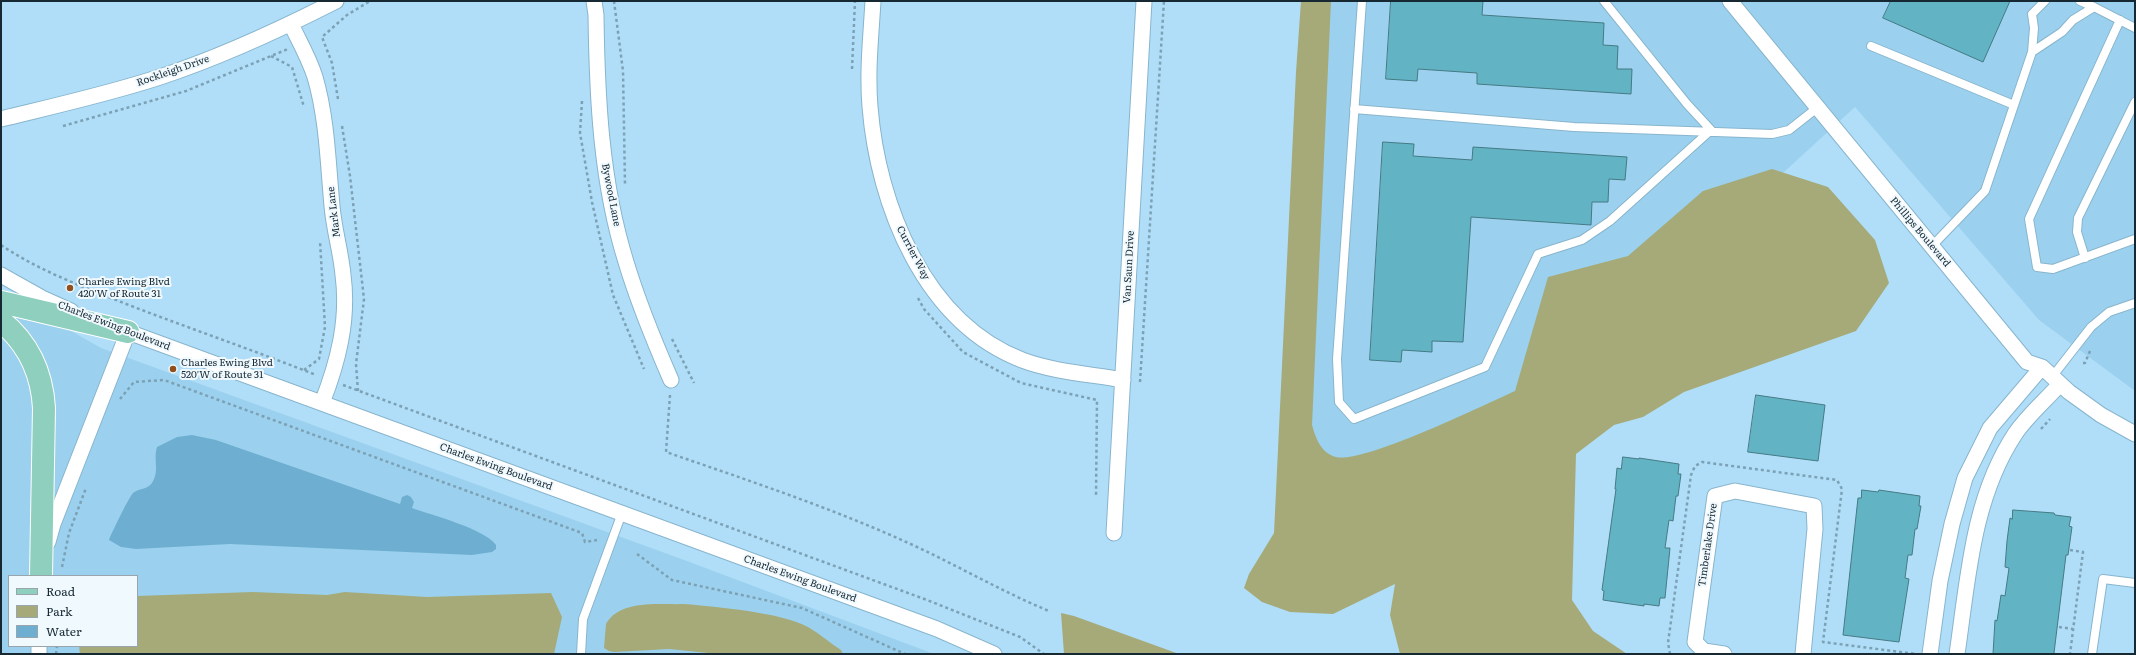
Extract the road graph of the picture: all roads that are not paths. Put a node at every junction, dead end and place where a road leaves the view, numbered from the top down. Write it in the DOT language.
graph roads {
  1 [pos="336,1"];
  2 [pos="594,1"];
  3 [pos="873,1"];
  4 [pos="1144,1"];
  5 [pos="1362,1"];
  6 [pos="1604,1"];
  7 [pos="1730,1"];
  8 [pos="2045,1"];
  9 [pos="2080,1"];
  10 [pos="2094,7"];
  11 [pos="2120,20"];
  12 [pos="291,24"];
  13 [pos="2135,28"];
  14 [pos="1871,46"];
  15 [pos="2032,52"];
  16 [pos="2135,102"];
  17 [pos="2014,105"];
  18 [pos="1817,108"];
  19 [pos="1354,109"];
  20 [pos="1,119"];
  21 [pos="1712,130"];
  22 [pos="2135,239"];
  23 [pos="1932,246"];
  24 [pos="2085,258"];
  25 [pos="1,275"];
  26 [pos="1,302"];
  27 [pos="2135,303"];
  28 [pos="1,321"];
  29 [pos="128,332"];
  30 [pos="2051,376"];
  31 [pos="671,380"];
  32 [pos="1123,380"];
  33 [pos="322,403"];
  34 [pos="2135,434"];
  35 [pos="622,513"];
  36 [pos="1114,533"];
  37 [pos="41,575"];
  38 [pos="41,575"];
  39 [pos="2135,583"];
  40 [pos="581,654"];
  41 [pos="994,654"];
  42 [pos="1724,654"];
  43 [pos="1803,654"];
  44 [pos="1930,654"];
  45 [pos="1957,654"];
  46 [pos="2092,654"];
  1 -- 12 [label="street, Rockleigh Drive"];
  2 -- 31 [label="street, Bywood Lane"];
  3 -- 32 [label="street, Currier Way"];
  4 -- 32 [label="street, Van Saun Drive"];
  5 -- 19 [label="lane"];
  6 -- 21 [label="lane"];
  7 -- 18 [label="street, Phillips Boulevard"];
  8 -- 15 [label="lane"];
  9 -- 10 [label="lane"];
  10 -- 11 [label="lane"];
  10 -- 15 [label="lane"];
  11 -- 13 [label="lane"];
  11 -- 24 [label="lane"];
  12 -- 20 [label="street, Rockleigh Drive"];
  12 -- 33 [label="street, Mark Lane"];
  14 -- 17 [label="lane"];
  15 -- 17 [label="lane"];
  16 -- 24 [label="lane"];
  17 -- 23 [label="lane"];
  18 -- 21 [label="lane"];
  18 -- 23 [label="street, Phillips Boulevard"];
  19 -- 21 [label="lane"];
  19 -- 21 [label="lane"];
  22 -- 24 [label="lane"];
  23 -- 30 [label="street, Phillips Boulevard"];
  25 -- 29 [label="street, Charles Ewing Boulevard"];
  26 -- 29 [label="main road"];
  27 -- 30 [label="lane"];
  28 -- 38 [label="main road"];
  29 -- 33 [label="street, Charles Ewing Boulevard"];
  29 -- 37 [label="street"];
  30 -- 34 [label="street, Phillips Boulevard"];
  30 -- 44 [label="street"];
  30 -- 45 [label="street"];
  32 -- 36 [label="street, Van Saun Drive"];
  33 -- 35 [label="street, Charles Ewing Boulevard"];
  35 -- 40 [label="lane"];
  35 -- 41 [label="street, Charles Ewing Boulevard"];
  39 -- 46 [label="lane"];
  42 -- 43 [label="street, Timberlake Drive"];
}
